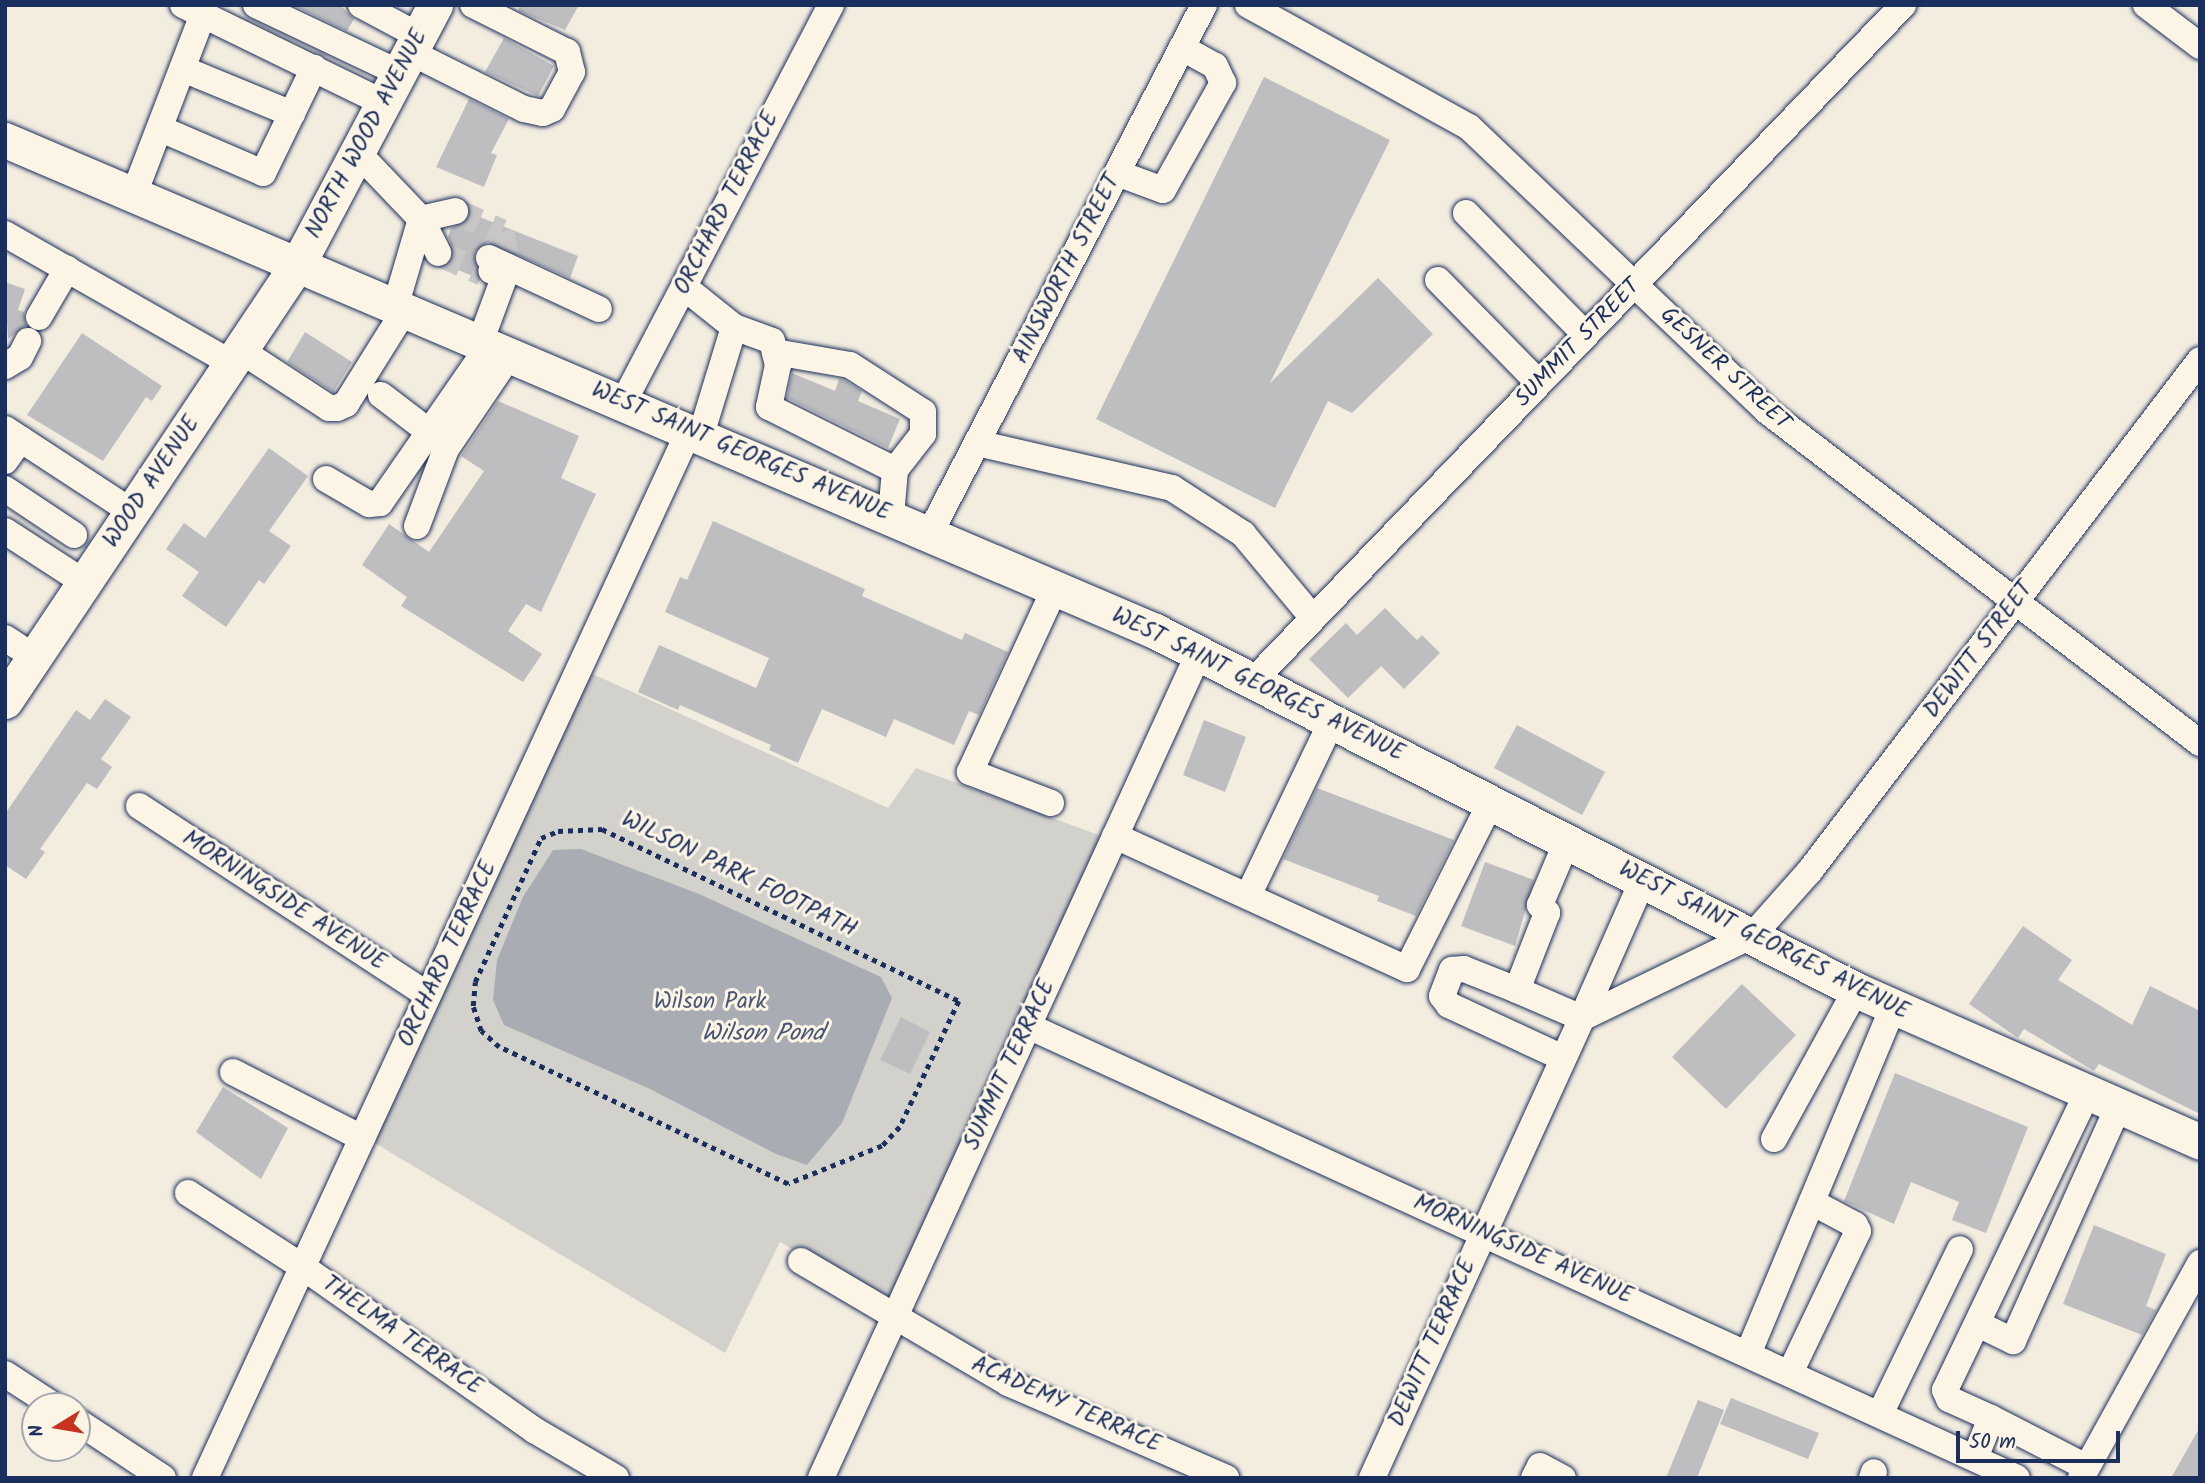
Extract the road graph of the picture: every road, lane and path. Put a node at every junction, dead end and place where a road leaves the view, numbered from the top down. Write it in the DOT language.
graph roads {
  1 [pos="256,5"];
  2 [pos="361,5"];
  3 [pos="435,5"];
  4 [pos="473,5"];
  5 [pos="831,5"];
  6 [pos="1204,5"];
  7 [pos="1248,5"];
  8 [pos="1903,5"];
  9 [pos="2146,5"];
  10 [pos="193,11"];
  11 [pos="2200,46"];
  12 [pos="1182,48"];
  13 [pos="403,66"];
  14 [pos="314,68"];
  15 [pos="183,69"];
  16 [pos="292,114"];
  17 [pos="161,129"];
  18 [pos="5,141"];
  19 [pos="357,152"];
  20 [pos="1117,173"];
  21 [pos="134,194"];
  22 [pos="455,211"];
  23 [pos="1466,213"];
  24 [pos="421,219"];
  25 [pos="5,234"];
  26 [pos="441,245"];
  27 [pos="299,262"];
  28 [pos="67,269"];
  29 [pos="1438,280"];
  30 [pos="1634,285"];
  31 [pos="684,287"];
  32 [pos="401,306"];
  33 [pos="599,309"];
  34 [pos="734,327"];
  35 [pos="1586,335"];
  36 [pos="494,346"];
  37 [pos="775,352"];
  38 [pos="236,357"];
  39 [pos="2200,360"];
  40 [pos="5,366"];
  41 [pos="1539,383"];
  42 [pos="381,395"];
  43 [pos="625,401"];
  44 [pos="695,432"];
  45 [pos="432,433"];
  46 [pos="13,434"];
  47 [pos="977,443"];
  48 [pos="5,461"];
  49 [pos="895,470"];
  50 [pos="326,479"];
  51 [pos="5,489"];
  52 [pos="132,512"];
  53 [pos="891,516"];
  54 [pos="417,526"];
  55 [pos="5,531"];
  56 [pos="930,533"];
  57 [pos="74,535"];
  58 [pos="85,583"];
  59 [pos="1055,588"];
  60 [pos="2016,601"];
  61 [pos="1313,618"];
  62 [pos="5,638"];
  63 [pos="1199,653"];
  64 [pos="34,657"];
  65 [pos="1253,681"];
  66 [pos="5,701"];
  67 [pos="1332,721"];
  68 [pos="2200,743"];
  69 [pos="1491,802"];
  70 [pos="1051,803"];
  71 [pos="139,806"];
  72 [pos="1115,836"];
  73 [pos="1567,841"];
  74 [pos="1643,880"];
  75 [pos="1248,896"];
  76 [pos="1753,935"];
  77 [pos="1517,990"];
  78 [pos="1856,990"];
  79 [pos="428,995"];
  80 [pos="1893,1007"];
  81 [pos="1582,1018"];
  82 [pos="1028,1026"];
  83 [pos="1563,1058"];
  84 [pos="233,1072"];
  85 [pos="2087,1094"];
  86 [pos="2118,1107"];
  87 [pos="362,1138"];
  88 [pos="1774,1139"];
  89 [pos="2200,1142"];
  90 [pos="775,1179"];
  91 [pos="188,1193"];
  92 [pos="1812,1202"];
  93 [pos="1484,1230"];
  94 [pos="1960,1249"];
  95 [pos="801,1261"];
  96 [pos="2200,1263"];
  97 [pos="303,1267"];
  98 [pos="896,1316"];
  99 [pos="1978,1324"];
  100 [pos="1748,1354"];
  101 [pos="1790,1373"];
  102 [pos="5,1374"];
  103 [pos="33,1392"];
  104 [pos="1880,1414"];
  105 [pos="1991,1418"];
  106 [pos="91,1430"];
  107 [pos="1975,1458"];
  108 [pos="2083,1472"];
  109 [pos="163,1478"];
  110 [pos="205,1478"];
  111 [pos="616,1478"];
  112 [pos="821,1478"];
  113 [pos="1226,1478"];
  114 [pos="1372,1478"];
  115 [pos="1534,1478"];
  116 [pos="1563,1478"];
  117 [pos="2017,1478"];
  1 -- 13 [label="street"];
  2 -- 13 [label="street"];
  3 -- 13 [label="main road, NORTH WOOD AVENUE"];
  4 -- 13 [label="street"];
  5 -- 31 [label="street, ORCHARD TERRACE"];
  6 -- 12 [label="street, AINSWORTH STREET"];
  7 -- 30 [label="street, GESNER STREET"];
  8 -- 30 [label="street, SUMMIT STREET"];
  9 -- 11 [label="street"];
  10 -- 14 [label="street"];
  10 -- 15 [label="street"];
  12 -- 20 [label="street, AINSWORTH STREET"];
  12 -- 20 [label="street"];
  13 -- 14 [label="street"];
  13 -- 19 [label="main road, NORTH WOOD AVENUE"];
  14 -- 16 [label="street"];
  15 -- 16 [label="street"];
  15 -- 17 [label="street"];
  16 -- 17 [label="street"];
  17 -- 21 [label="street"];
  18 -- 21 [label="main road, WEST SAINT GEORGES AVENUE"];
  19 -- 24 [label="street"];
  19 -- 27 [label="main road, NORTH WOOD AVENUE"];
  20 -- 47 [label="street, AINSWORTH STREET"];
  21 -- 27 [label="main road, WEST SAINT GEORGES AVENUE"];
  22 -- 24 [label="street"];
  23 -- 35 [label="street"];
  24 -- 26 [label="street"];
  24 -- 32 [label="street"];
  25 -- 28 [label="street"];
  27 -- 32 [label="main road, WEST SAINT GEORGES AVENUE"];
  27 -- 38 [label="main road, WOOD AVENUE"];
  28 -- 38 [label="street"];
  28 -- 40 [label="street"];
  29 -- 41 [label="street"];
  30 -- 35 [label="street, SUMMIT STREET"];
  30 -- 60 [label="street, GESNER STREET"];
  31 -- 34 [label="street"];
  31 -- 43 [label="street, ORCHARD TERRACE"];
  32 -- 36 [label="main road, WEST SAINT GEORGES AVENUE"];
  32 -- 38 [label="street"];
  33 -- 36 [label="street"];
  34 -- 37 [label="street"];
  34 -- 44 [label="street, ORCHARD TERRACE"];
  35 -- 41 [label="street, SUMMIT STREET"];
  36 -- 43 [label="main road, WEST SAINT GEORGES AVENUE"];
  36 -- 45 [label="street"];
  36 -- 54 [label="street"];
  37 -- 49 [label="street"];
  37 -- 49 [label="street"];
  38 -- 52 [label="main road, WOOD AVENUE"];
  39 -- 60 [label="street, DEWITT STREET"];
  41 -- 61 [label="street, SUMMIT STREET"];
  42 -- 45 [label="street"];
  43 -- 44 [label="main road, WEST SAINT GEORGES AVENUE"];
  44 -- 53 [label="main road, WEST SAINT GEORGES AVENUE"];
  44 -- 79 [label="street, ORCHARD TERRACE"];
  45 -- 50 [label="street"];
  46 -- 48 [label="street"];
  46 -- 52 [label="street"];
  47 -- 56 [label="street, AINSWORTH STREET"];
  47 -- 61 [label="street"];
  49 -- 53 [label="street"];
  51 -- 57 [label="street"];
  52 -- 58 [label="main road, WOOD AVENUE"];
  53 -- 56 [label="main road, WEST SAINT GEORGES AVENUE"];
  55 -- 58 [label="street"];
  56 -- 59 [label="main road, WEST SAINT GEORGES AVENUE"];
  58 -- 64 [label="main road, WOOD AVENUE"];
  59 -- 63 [label="main road, WEST SAINT GEORGES AVENUE"];
  59 -- 70 [label="street"];
  60 -- 68 [label="street, GESNER STREET"];
  60 -- 76 [label="street, DEWITT STREET"];
  61 -- 65 [label="street, SUMMIT STREET"];
  62 -- 64 [label="street"];
  63 -- 65 [label="main road, WEST SAINT GEORGES AVENUE"];
  63 -- 72 [label="street, SUMMIT TERRACE"];
  64 -- 66 [label="main road, WOOD AVENUE"];
  65 -- 67 [label="main road, WEST SAINT GEORGES AVENUE"];
  67 -- 69 [label="main road, WEST SAINT GEORGES AVENUE"];
  67 -- 75 [label="street"];
  69 -- 73 [label="main road, WEST SAINT GEORGES AVENUE"];
  69 -- 75 [label="street"];
  71 -- 79 [label="street, MORNINGSIDE AVENUE"];
  72 -- 75 [label="street"];
  72 -- 82 [label="street, SUMMIT TERRACE"];
  73 -- 74 [label="main road, WEST SAINT GEORGES AVENUE"];
  73 -- 77 [label="street"];
  74 -- 76 [label="main road, WEST SAINT GEORGES AVENUE"];
  74 -- 81 [label="street, DEWITT TERRACE"];
  76 -- 78 [label="main road, WEST SAINT GEORGES AVENUE"];
  76 -- 81 [label="street"];
  77 -- 81 [label="street"];
  77 -- 83 [label="street"];
  78 -- 80 [label="main road, WEST SAINT GEORGES AVENUE"];
  78 -- 88 [label="street"];
  79 -- 87 [label="street, ORCHARD TERRACE"];
  80 -- 85 [label="main road, WEST SAINT GEORGES AVENUE"];
  80 -- 92 [label="street"];
  81 -- 83 [label="street, DEWITT TERRACE"];
  82 -- 93 [label="street, MORNINGSIDE AVENUE"];
  82 -- 98 [label="street, SUMMIT TERRACE"];
  83 -- 93 [label="street, DEWITT TERRACE"];
  84 -- 87 [label="street"];
  85 -- 86 [label="main road, WEST SAINT GEORGES AVENUE"];
  85 -- 99 [label="street"];
  86 -- 89 [label="main road, WEST SAINT GEORGES AVENUE"];
  86 -- 99 [label="street"];
  87 -- 97 [label="street, ORCHARD TERRACE"];
  90 -- 90 [label="path, WILSON PARK FOOTPATH"];
  91 -- 97 [label="street, THELMA TERRACE"];
  92 -- 100 [label="street"];
  92 -- 101 [label="street"];
  93 -- 100 [label="street, MORNINGSIDE AVENUE"];
  93 -- 114 [label="street, DEWITT TERRACE"];
  94 -- 104 [label="street"];
  95 -- 98 [label="street, ACADEMY TERRACE"];
  96 -- 108 [label="street"];
  97 -- 110 [label="street, ORCHARD TERRACE"];
  97 -- 111 [label="street, THELMA TERRACE"];
  98 -- 112 [label="street, SUMMIT TERRACE"];
  98 -- 113 [label="street, ACADEMY TERRACE"];
  99 -- 105 [label="street"];
  100 -- 101 [label="street, MORNINGSIDE AVENUE"];
  101 -- 104 [label="street, MORNINGSIDE AVENUE"];
  102 -- 103 [label="street"];
  104 -- 107 [label="street, MORNINGSIDE AVENUE"];
  105 -- 107 [label="street"];
  105 -- 108 [label="street"];
  106 -- 109 [label="street"];
  107 -- 117 [label="street, MORNINGSIDE AVENUE"];
  115 -- 116 [label="street"];
}
